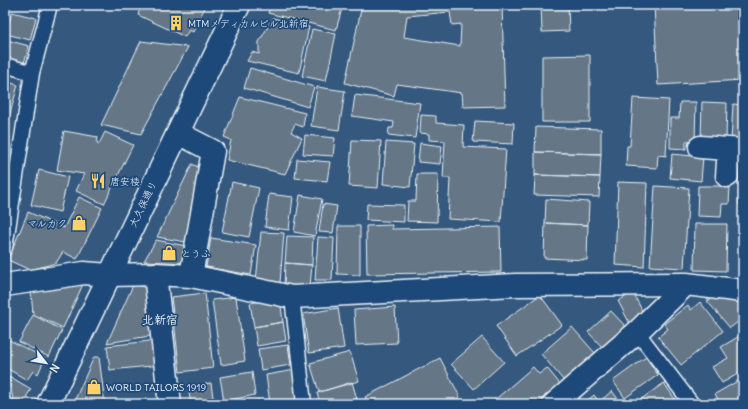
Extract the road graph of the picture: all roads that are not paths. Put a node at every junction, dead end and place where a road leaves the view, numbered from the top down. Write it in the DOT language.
graph roads {
  1 [pos="50,5"];
  2 [pos="239,5"];
  3 [pos="5,65"];
  4 [pos="32,73"];
  5 [pos="178,133"];
  6 [pos="700,148"];
  7 [pos="736,150"];
  8 [pos="728,176"];
  9 [pos="5,248"];
  10 [pos="109,274"];
  11 [pos="155,274"];
  12 [pos="191,276"];
  13 [pos="686,284"];
  14 [pos="5,286"];
  15 [pos="743,290"];
  16 [pos="292,297"];
  17 [pos="637,332"];
  18 [pos="48,404"];
  19 [pos="170,404"];
  20 [pos="304,404"];
  21 [pos="554,404"];
  22 [pos="692,404"];
  1 -- 4 [label="lane"];
  2 -- 5 [label="street, 大久保通り"];
  3 -- 4 [label="lane"];
  4 -- 9 [label="lane"];
  5 -- 10 [label="street, 大久保通り"];
  5 -- 12 [label="street"];
  6 -- 7 [label="street"];
  7 -- 8 [label="street"];
  10 -- 11 [label="street"];
  10 -- 14 [label="street"];
  10 -- 18 [label="street, 大久保通り"];
  11 -- 12 [label="street"];
  11 -- 19 [label="street"];
  12 -- 16 [label="street"];
  13 -- 15 [label="street"];
  13 -- 16 [label="street"];
  13 -- 17 [label="street"];
  16 -- 20 [label="lane"];
  17 -- 21 [label="street"];
  17 -- 22 [label="lane"];
}
